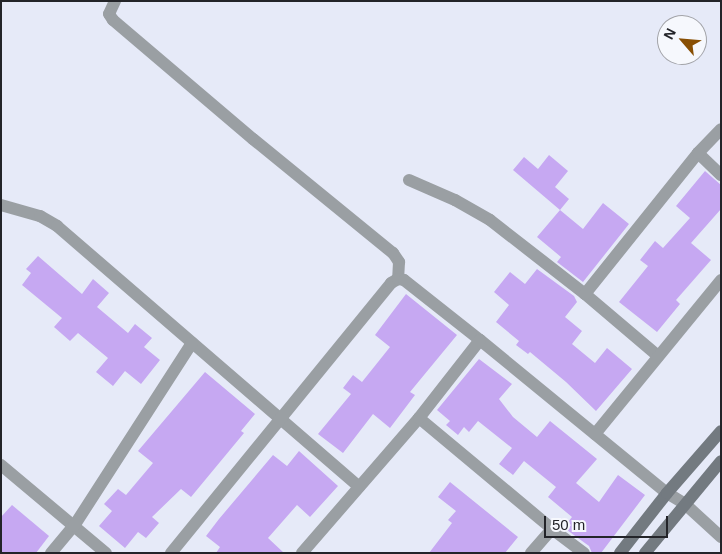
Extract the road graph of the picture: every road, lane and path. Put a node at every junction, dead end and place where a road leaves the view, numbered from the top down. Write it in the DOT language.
graph roads {
  1 [pos="115,1"];
  2 [pos="721,129"];
  3 [pos="698,153"];
  4 [pos="721,175"];
  5 [pos="409,180"];
  6 [pos="1,205"];
  7 [pos="398,279"];
  8 [pos="721,280"];
  9 [pos="585,294"];
  10 [pos="480,340"];
  11 [pos="192,344"];
  12 [pos="658,356"];
  13 [pos="419,418"];
  14 [pos="281,420"];
  15 [pos="721,430"];
  16 [pos="595,434"];
  17 [pos="721,461"];
  18 [pos="1,465"];
  19 [pos="359,487"];
  20 [pos="667,493"];
  21 [pos="685,504"];
  22 [pos="74,526"];
  23 [pos="552,529"];
  24 [pos="721,536"];
  25 [pos="51,553"];
  26 [pos="106,553"];
  27 [pos="171,553"];
  28 [pos="302,553"];
  29 [pos="531,553"];
  30 [pos="584,553"];
  31 [pos="620,553"];
  32 [pos="645,553"];
  1 -- 7 [label="street"];
  2 -- 3 [label="street"];
  3 -- 4 [label="street"];
  3 -- 9 [label="street"];
  5 -- 9 [label="street"];
  6 -- 11 [label="street"];
  7 -- 10 [label="street"];
  7 -- 14 [label="street"];
  8 -- 12 [label="street"];
  9 -- 12 [label="street"];
  10 -- 13 [label="street"];
  10 -- 16 [label="street"];
  11 -- 14 [label="street"];
  11 -- 22 [label="street"];
  12 -- 16 [label="street"];
  13 -- 19 [label="street"];
  13 -- 23 [label="street"];
  14 -- 19 [label="street"];
  14 -- 27 [label="street"];
  15 -- 20 [label="street"];
  16 -- 20 [label="street"];
  17 -- 21 [label="street"];
  18 -- 22 [label="street"];
  19 -- 28 [label="street"];
  20 -- 21 [label="street"];
  20 -- 31 [label="street"];
  21 -- 24 [label="street"];
  21 -- 32 [label="street"];
  22 -- 25 [label="street"];
  22 -- 26 [label="street"];
  23 -- 29 [label="street"];
  23 -- 30 [label="street"];
}
